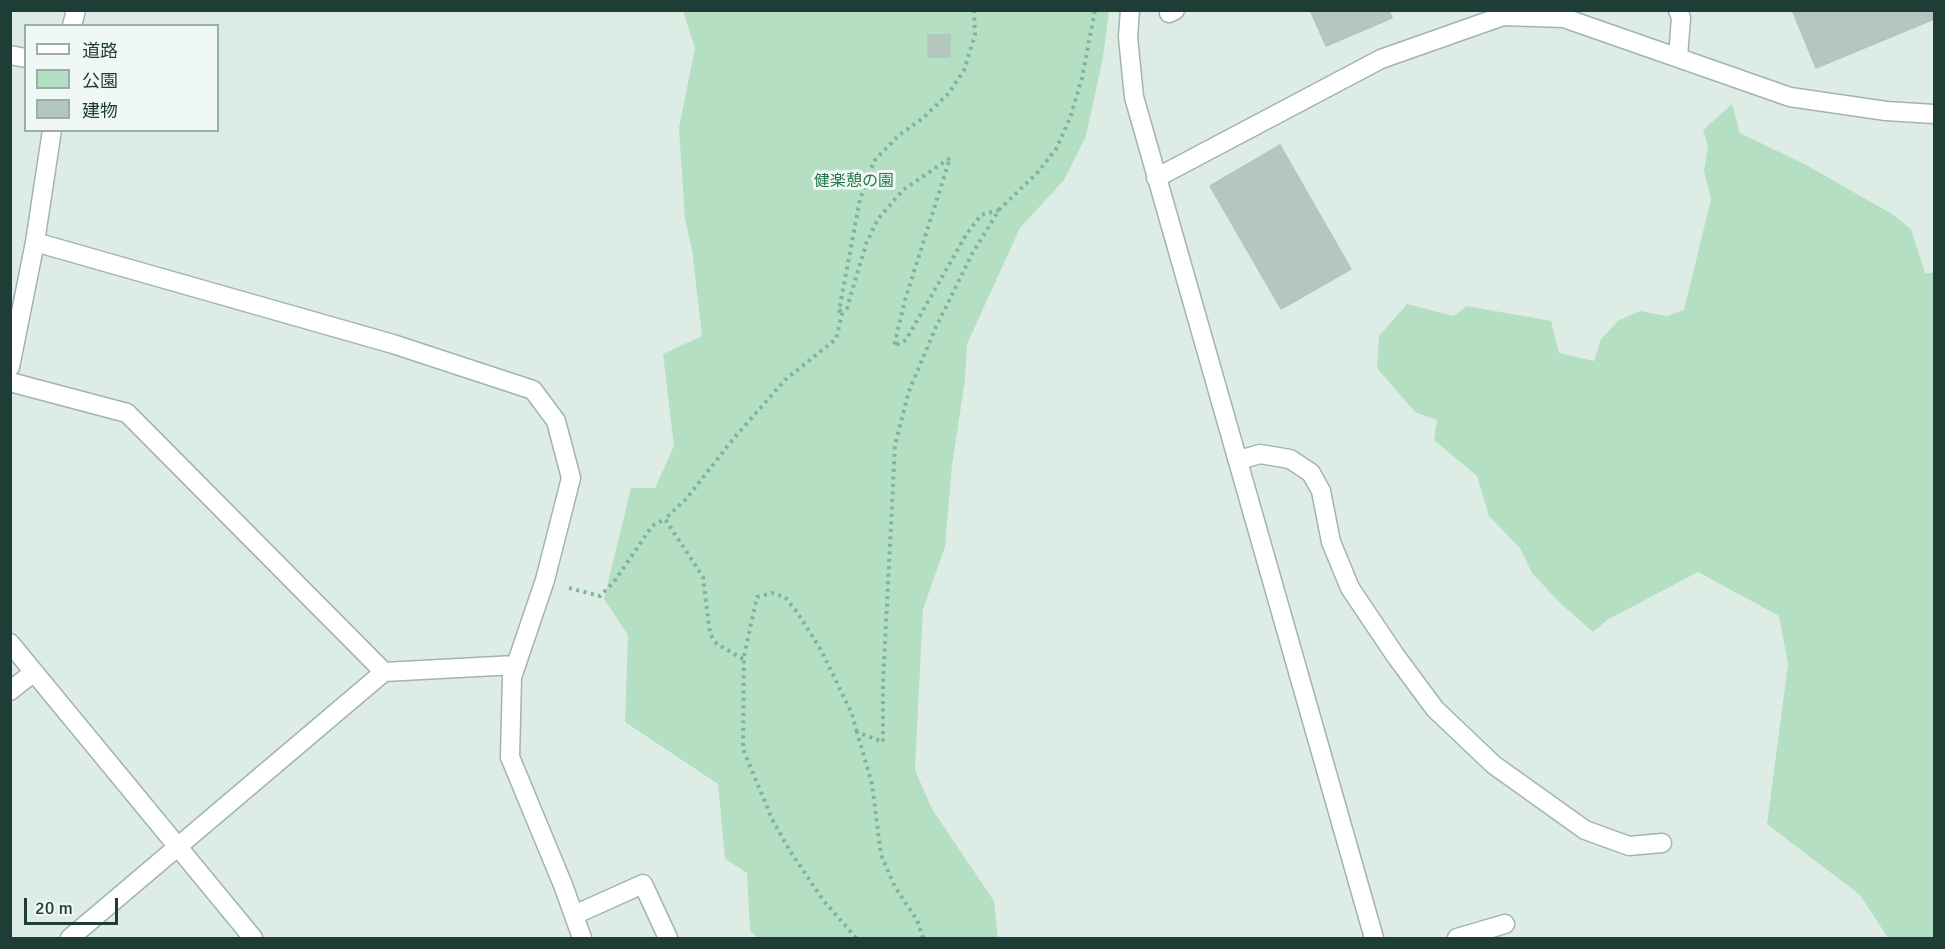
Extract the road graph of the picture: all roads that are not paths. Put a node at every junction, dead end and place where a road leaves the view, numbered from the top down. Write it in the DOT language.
graph roads {
  1 [pos="1130,10"];
  2 [pos="1678,10"];
  3 [pos="1678,57"];
  4 [pos="1935,114"];
  5 [pos="52,132"];
  6 [pos="1156,178"];
  7 [pos="35,242"];
  8 [pos="10,367"];
  9 [pos="10,382"];
  10 [pos="1239,460"];
  11 [pos="10,643"];
  12 [pos="515,665"];
  13 [pos="34,672"];
  14 [pos="384,672"];
  15 [pos="10,691"];
  16 [pos="1662,843"];
  17 [pos="178,847"];
  18 [pos="574,915"];
  19 [pos="1505,924"];
  20 [pos="70,939"];
  21 [pos="253,939"];
  22 [pos="582,939"];
  23 [pos="668,939"];
  24 [pos="1374,939"];
  25 [pos="1457,939"];
  1 -- 6 [label="street"];
  2 -- 3 [label="street"];
  3 -- 4 [label="street"];
  3 -- 6 [label="street"];
  5 -- 7 [label="street"];
  6 -- 10 [label="street"];
  7 -- 8 [label="street"];
  7 -- 12 [label="street"];
  9 -- 14 [label="street"];
  10 -- 16 [label="street"];
  10 -- 24 [label="street"];
  11 -- 13 [label="street"];
  12 -- 14 [label="street"];
  12 -- 18 [label="street"];
  13 -- 15 [label="street"];
  13 -- 17 [label="street"];
  14 -- 17 [label="street"];
  17 -- 20 [label="street"];
  17 -- 21 [label="street"];
  18 -- 22 [label="street"];
  18 -- 23 [label="street"];
  19 -- 25 [label="street"];
}
